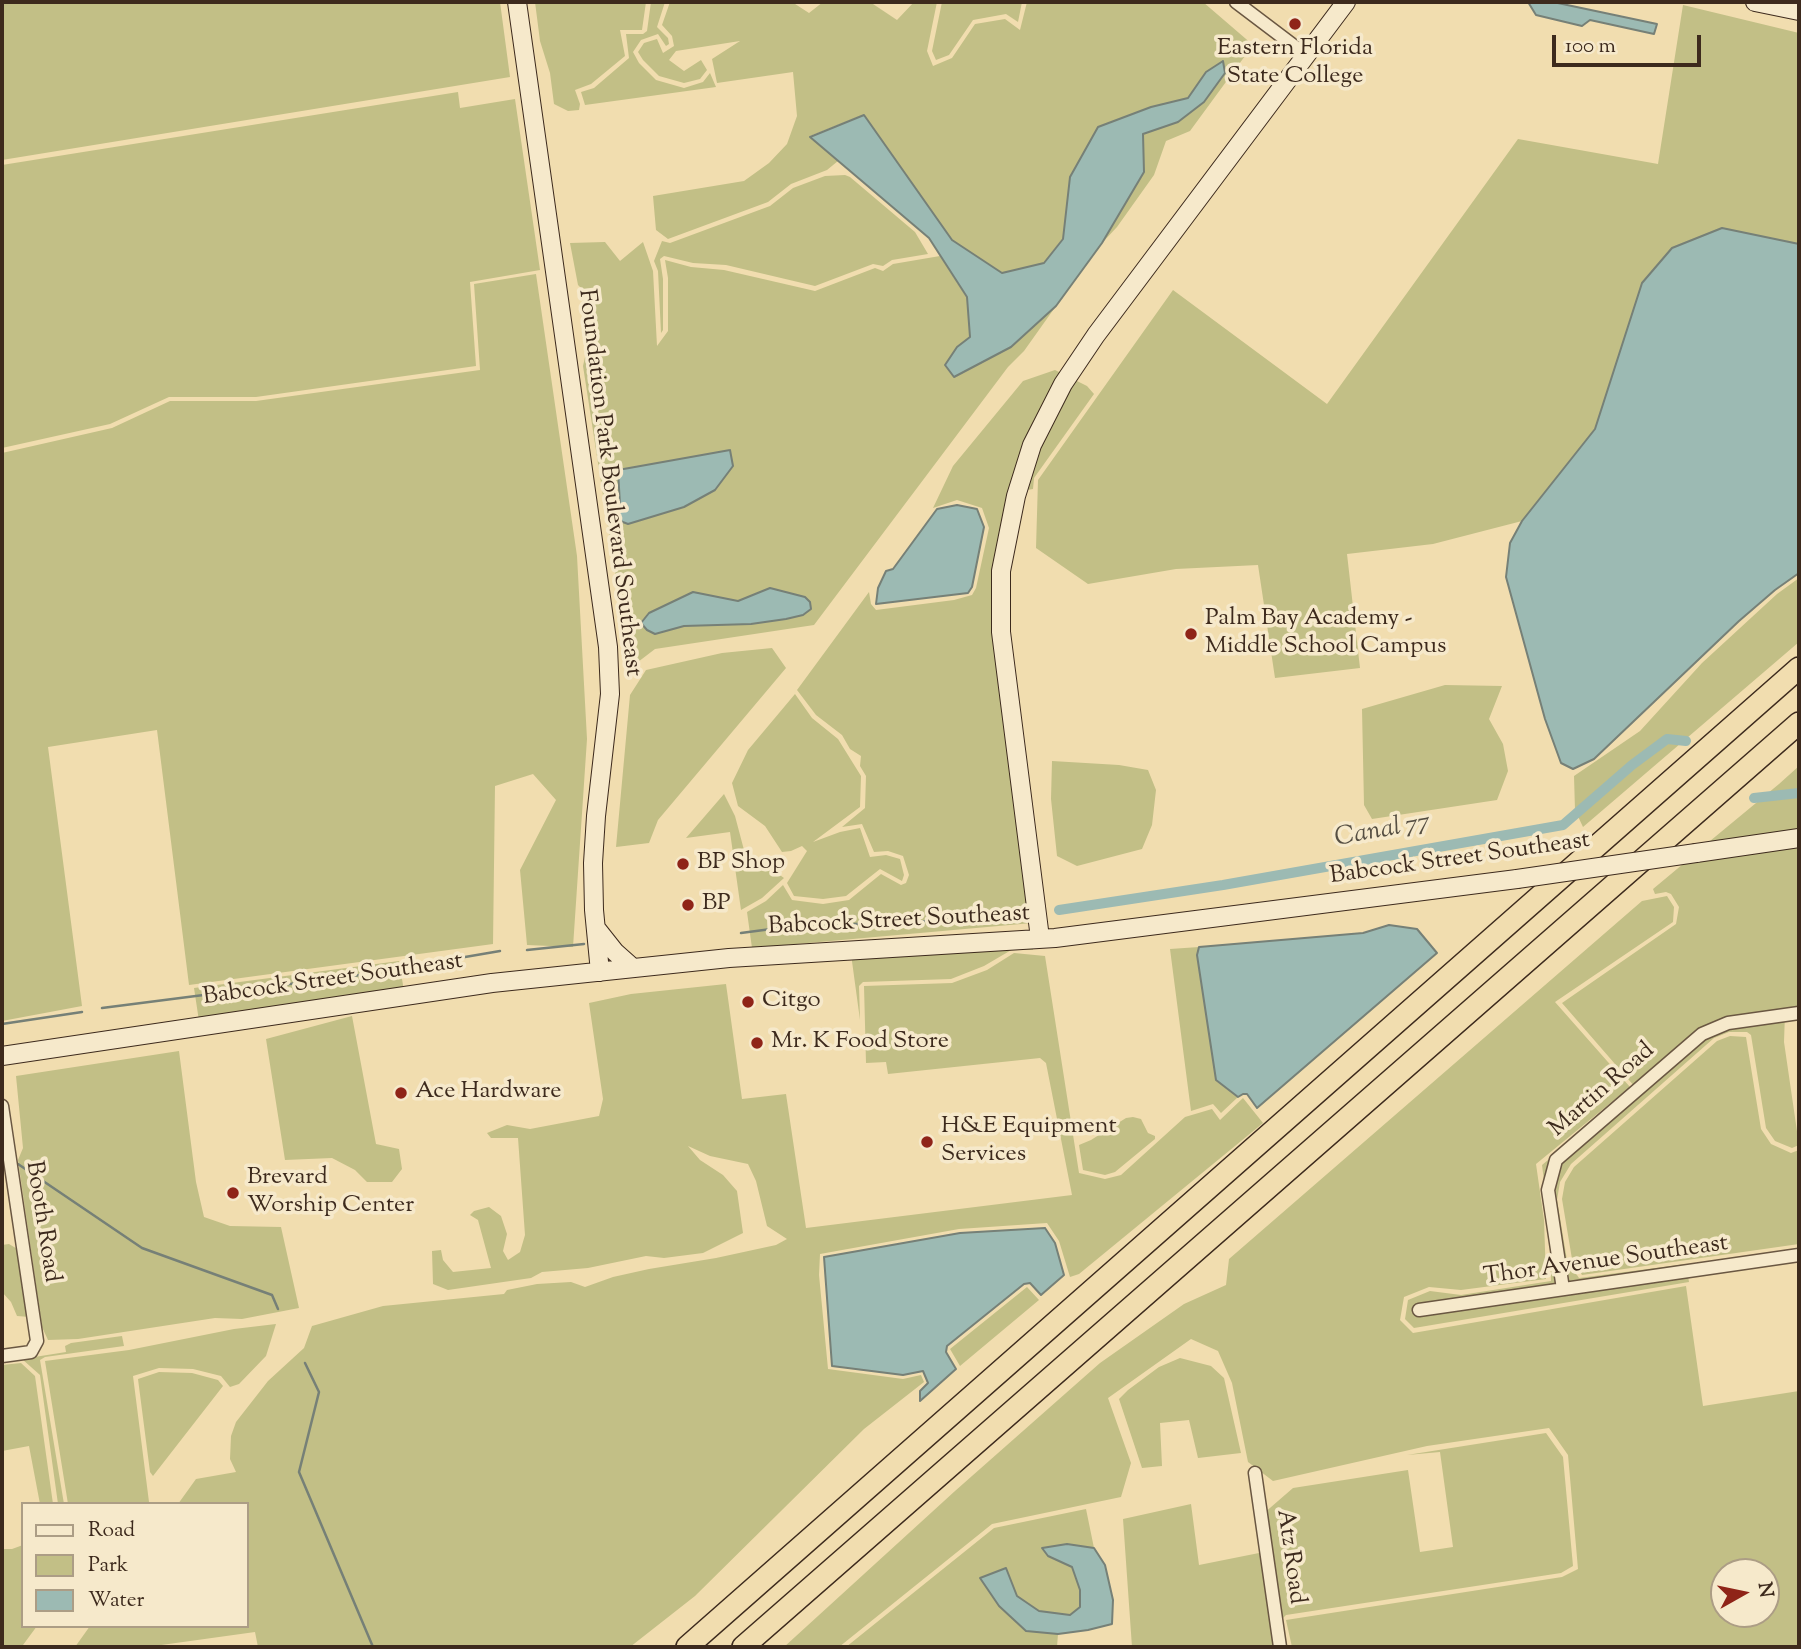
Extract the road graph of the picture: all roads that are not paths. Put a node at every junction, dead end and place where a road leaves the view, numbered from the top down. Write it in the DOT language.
graph roads {
  1 [pos="517,2"];
  2 [pos="1236,2"];
  3 [pos="1346,2"];
  4 [pos="1755,2"];
  5 [pos="1799,11"];
  6 [pos="1306,55"];
  7 [pos="1799,668"];
  8 [pos="1799,723"];
  9 [pos="1799,838"];
  10 [pos="596,928"];
  11 [pos="1040,938"];
  12 [pos="633,968"];
  13 [pos="600,972"];
  14 [pos="1799,1013"];
  15 [pos="2,1056"];
  16 [pos="2,1106"];
  17 [pos="1799,1255"];
  18 [pos="1563,1289"];
  19 [pos="1419,1310"];
  20 [pos="2,1356"];
  21 [pos="1255,1474"];
  22 [pos="687,1647"];
  23 [pos="743,1647"];
  24 [pos="1280,1647"];
  1 -- 10 [label="street, Foundation Park Boulevard Southeast"];
  2 -- 6 [label="street"];
  3 -- 6 [label="street"];
  4 -- 5 [label="street"];
  6 -- 11 [label="street"];
  7 -- 22 [label="highway"];
  8 -- 23 [label="highway"];
  9 -- 11 [label="street, Babcock Street Southeast, bridge"];
  10 -- 12 [label="street"];
  10 -- 13 [label="street, Foundation Park Boulevard Southeast"];
  11 -- 12 [label="street, Babcock Street Southeast"];
  12 -- 13 [label="street, Babcock Street Southeast"];
  13 -- 15 [label="street, Babcock Street Southeast"];
  14 -- 18 [label="street, Martin Road"];
  16 -- 20 [label="street, Booth Road"];
  17 -- 18 [label="street, Thor Avenue Southeast"];
  18 -- 19 [label="street, Thor Avenue Southeast"];
  21 -- 24 [label="street, Atz Road"];
}
